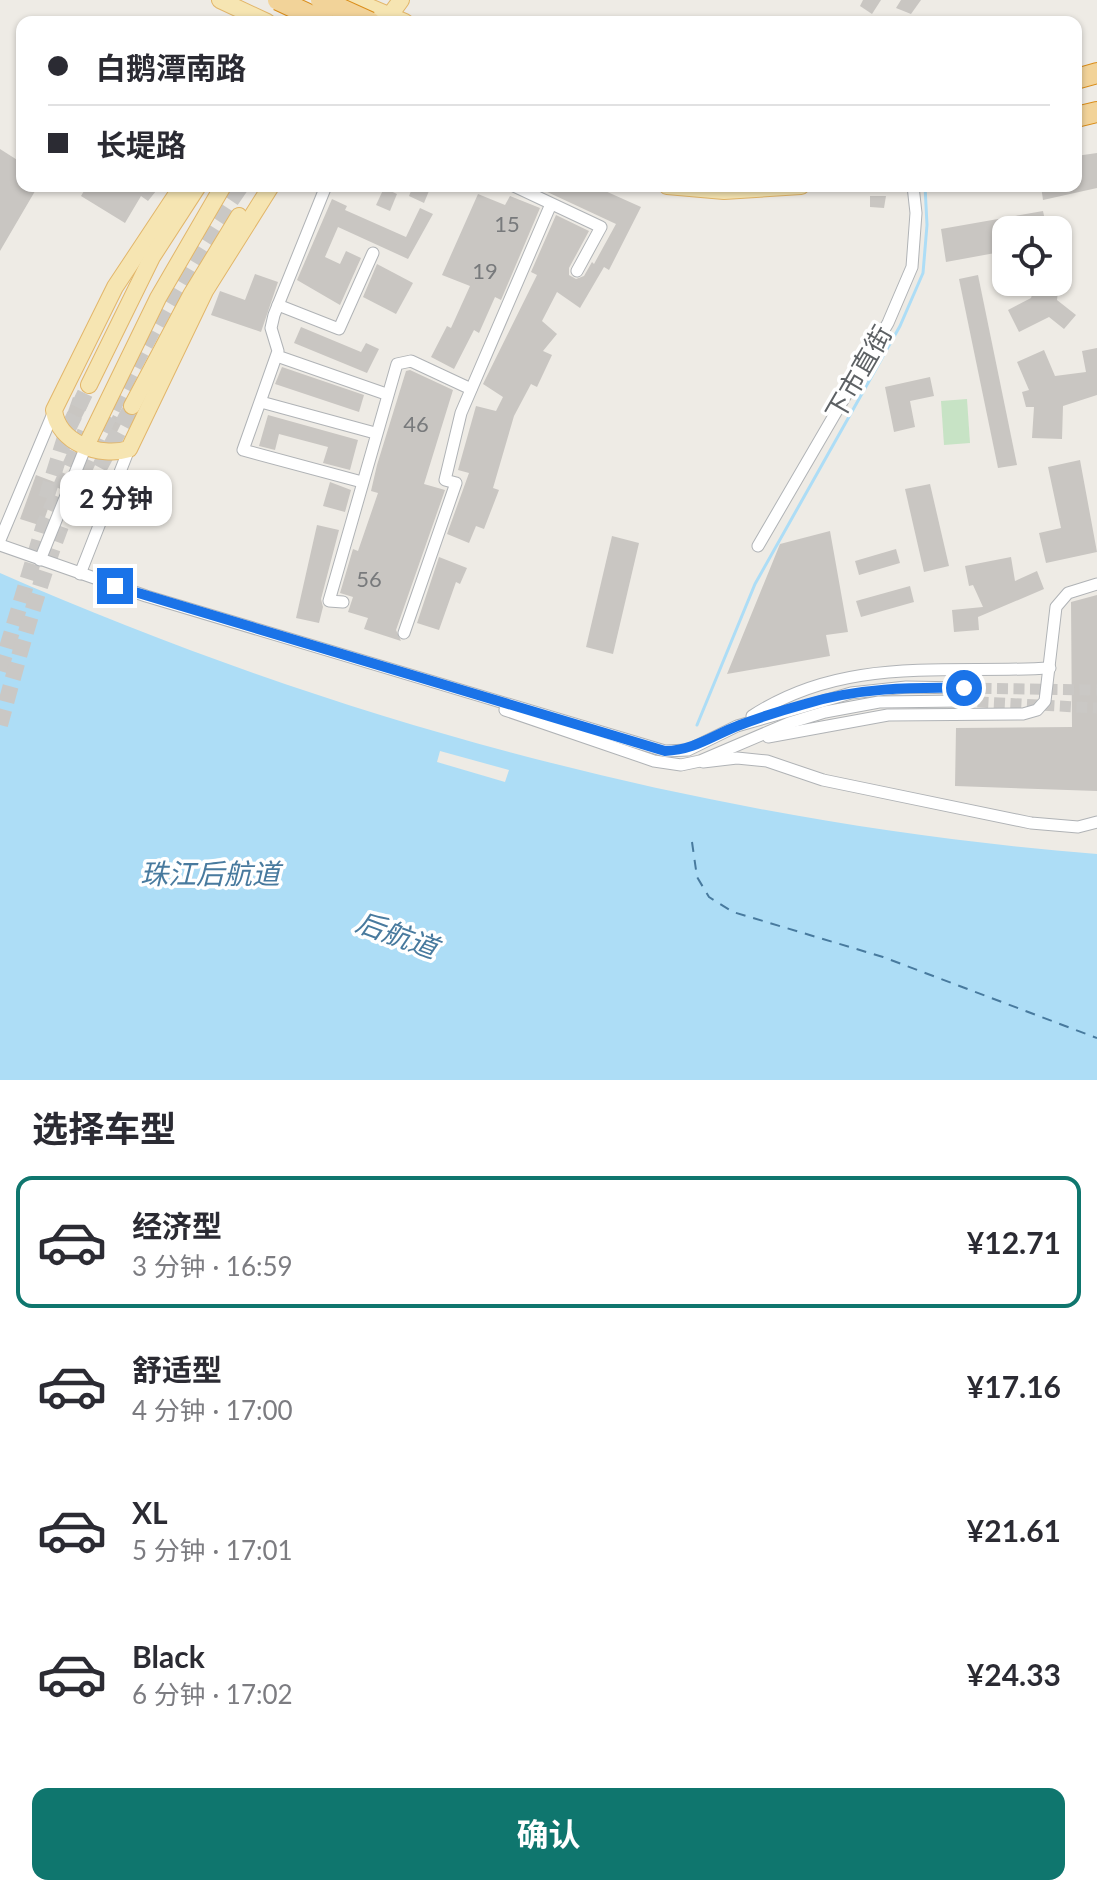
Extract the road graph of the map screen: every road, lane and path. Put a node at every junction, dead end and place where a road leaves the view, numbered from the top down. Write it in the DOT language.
graph roads {
  1 [pos="220,0"];
  2 [pos="278,0"];
  3 [pos="321,0"];
  4 [pos="353,0"];
  5 [pos="254,16"];
  6 [pos="310,16"];
  7 [pos="357,16"];
  8 [pos="385,16"];
  9 [pos="178,192"];
  10 [pos="194,192"];
  11 [pos="220,192"];
  12 [pos="256,192"];
  13 [pos="267,192"];
  14 [pos="324,192"];
  15 [pos="526,192"];
  16 [pos="914,192"];
  17 [pos="551,204"];
  18 [pos="373,253"];
  19 [pos="577,271"];
  20 [pos="278,305"];
  21 [pos="277,356"];
  22 [pos="89,385"];
  23 [pos="471,389"];
  24 [pos="386,394"];
  25 [pos="261,402"];
  26 [pos="132,406"];
  27 [pos="54,410"];
  28 [pos="375,433"];
  29 [pos="86,446"];
  30 [pos="129,449"];
  31 [pos="362,482"];
  32 [pos="0,542"];
  33 [pos="758,546"];
  34 [pos="40,560"];
  35 [pos="80,574"];
  36 [pos="1097,584"];
  37 [pos="343,602"];
  38 [pos="404,633"];
  39 [pos="1050,668"];
  40 [pos="446,685"];
  41 [pos="964,688"];
  42 [pos="961,701"];
  43 [pos="737,726"];
  44 [pos="745,741"];
  45 [pos="696,762"];
  46 [pos="1097,822"];
  1 -- 5 [label="main road"];
  2 -- 6 [label="highway, bridge"];
  3 -- 7 [label="highway, bridge"];
  4 -- 8 [label="main road"];
  9 -- 27 [label="main road"];
  10 -- 22 [label="main road"];
  11 -- 29 [label="main road"];
  12 -- 26 [label="main road"];
  13 -- 30 [label="main road"];
  14 -- 20 [label="street"];
  15 -- 17 [label="street"];
  16 -- 33 [label="street, 下市直街"];
  17 -- 19 [label="street"];
  17 -- 23 [label="street"];
  18 -- 20 [label="street"];
  20 -- 21 [label="street"];
  21 -- 24 [label="street"];
  21 -- 25 [label="street"];
  23 -- 24 [label="street"];
  23 -- 38 [label="street"];
  24 -- 28 [label="street"];
  25 -- 28 [label="street"];
  25 -- 31 [label="street"];
  27 -- 29 [label="main road"];
  27 -- 32 [label="street"];
  28 -- 31 [label="street"];
  29 -- 30 [label="main road"];
  29 -- 34 [label="street"];
  30 -- 35 [label="street"];
  31 -- 37 [label="street"];
  32 -- 34 [label="street"];
  34 -- 35 [label="street"];
  35 -- 40 [label="street"];
  36 -- 39 [label="street"];
  39 -- 43 [label="street"];
  39 -- 44 [label="street"];
  40 -- 43 [label="street"];
  40 -- 45 [label="street"];
  41 -- 43 [label="street"];
  42 -- 44 [label="street"];
  44 -- 45 [label="street"];
  45 -- 46 [label="street"];
}
